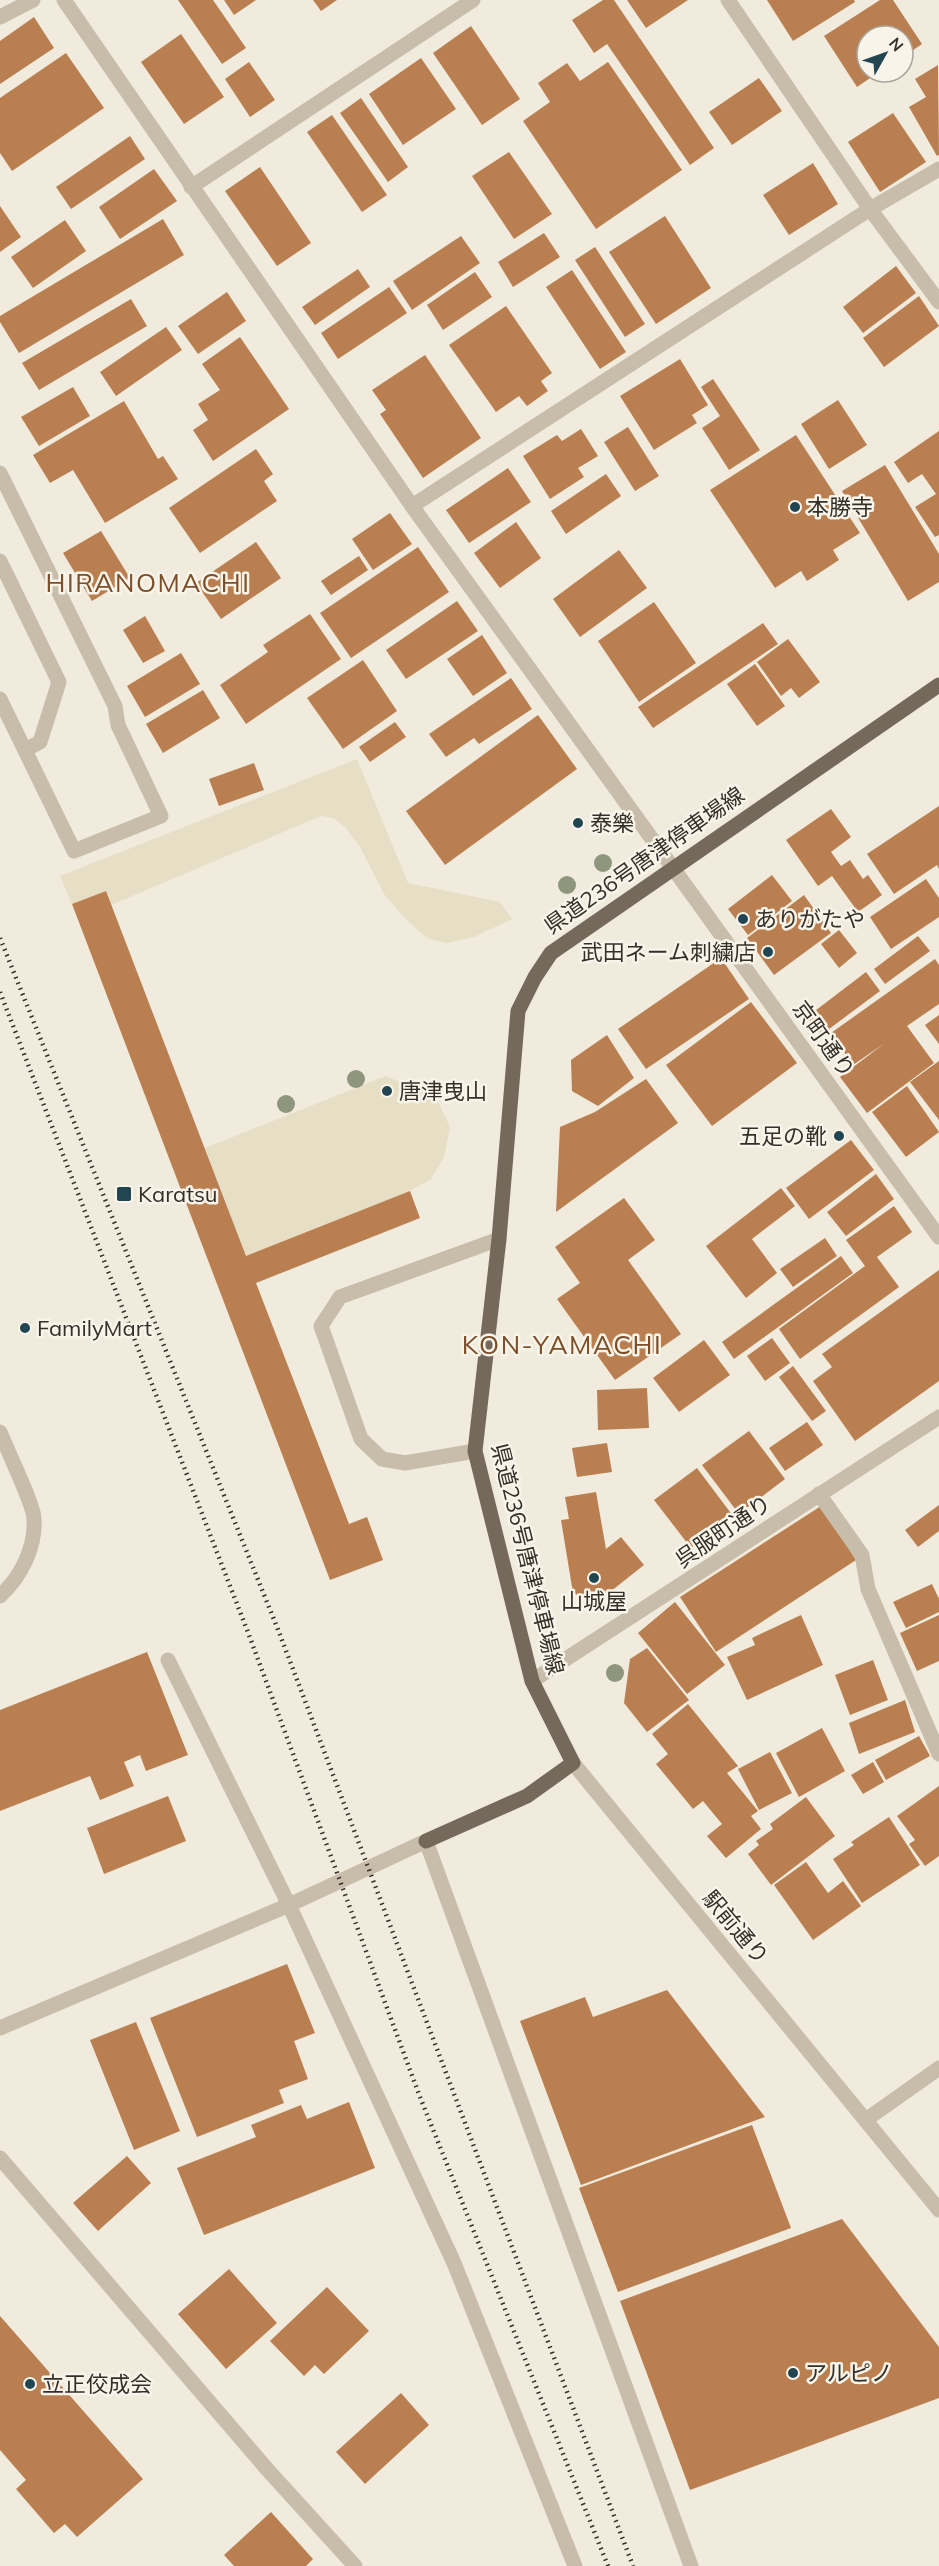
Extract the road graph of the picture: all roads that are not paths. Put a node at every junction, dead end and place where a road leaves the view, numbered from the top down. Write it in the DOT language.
graph roads {
  1 [pos="33,0"];
  2 [pos="64,0"];
  3 [pos="473,0"];
  4 [pos="728,0"];
  5 [pos="0,17"];
  6 [pos="939,169"];
  7 [pos="191,187"];
  8 [pos="870,209"];
  9 [pos="939,302"];
  10 [pos="0,473"];
  11 [pos="412,506"];
  12 [pos="0,561"];
  13 [pos="939,685"];
  14 [pos="0,699"];
  15 [pos="25,750"];
  16 [pos="672,867"];
  17 [pos="939,1237"];
  18 [pos="499,1239"];
  19 [pos="939,1417"];
  20 [pos="0,1432"];
  21 [pos="475,1451"];
  22 [pos="819,1494"];
  23 [pos="0,1596"];
  24 [pos="168,1660"];
  25 [pos="532,1681"];
  26 [pos="939,1754"];
  27 [pos="573,1763"];
  28 [pos="426,1841"];
  29 [pos="289,1905"];
  30 [pos="0,2028"];
  31 [pos="939,2068"];
  32 [pos="867,2119"];
  33 [pos="0,2158"];
  34 [pos="939,2210"];
  35 [pos="355,2566"];
  36 [pos="574,2566"];
  37 [pos="691,2566"];
  1 -- 5 [label="street"];
  2 -- 7 [label="street, 京町通り"];
  3 -- 7 [label="street"];
  4 -- 8 [label="street"];
  6 -- 8 [label="street"];
  7 -- 11 [label="street, 京町通り"];
  8 -- 9 [label="street"];
  8 -- 11 [label="street"];
  10 -- 15 [label="street"];
  11 -- 16 [label="street, 京町通り"];
  12 -- 15 [label="street"];
  13 -- 16 [label="main road, 県道236号唐津停車場線"];
  14 -- 15 [label="street"];
  16 -- 17 [label="street, 京町通り"];
  16 -- 18 [label="main road, 県道236号唐津停車場線"];
  18 -- 21 [label="main road, 県道236号唐津停車場線"];
  18 -- 21 [label="street"];
  19 -- 22 [label="street, 呉服町通り"];
  20 -- 23 [label="street"];
  21 -- 25 [label="main road, 県道236号唐津停車場線"];
  22 -- 25 [label="street, 呉服町通り"];
  22 -- 26 [label="street"];
  24 -- 29 [label="street"];
  25 -- 27 [label="main road, 県道236号唐津停車場線"];
  27 -- 28 [label="main road"];
  27 -- 32 [label="street, 駅前通り"];
  28 -- 29 [label="street"];
  28 -- 37 [label="street"];
  29 -- 30 [label="street"];
  29 -- 36 [label="street"];
  31 -- 32 [label="street"];
  32 -- 34 [label="street, 駅前通り"];
  33 -- 35 [label="street"];
}
